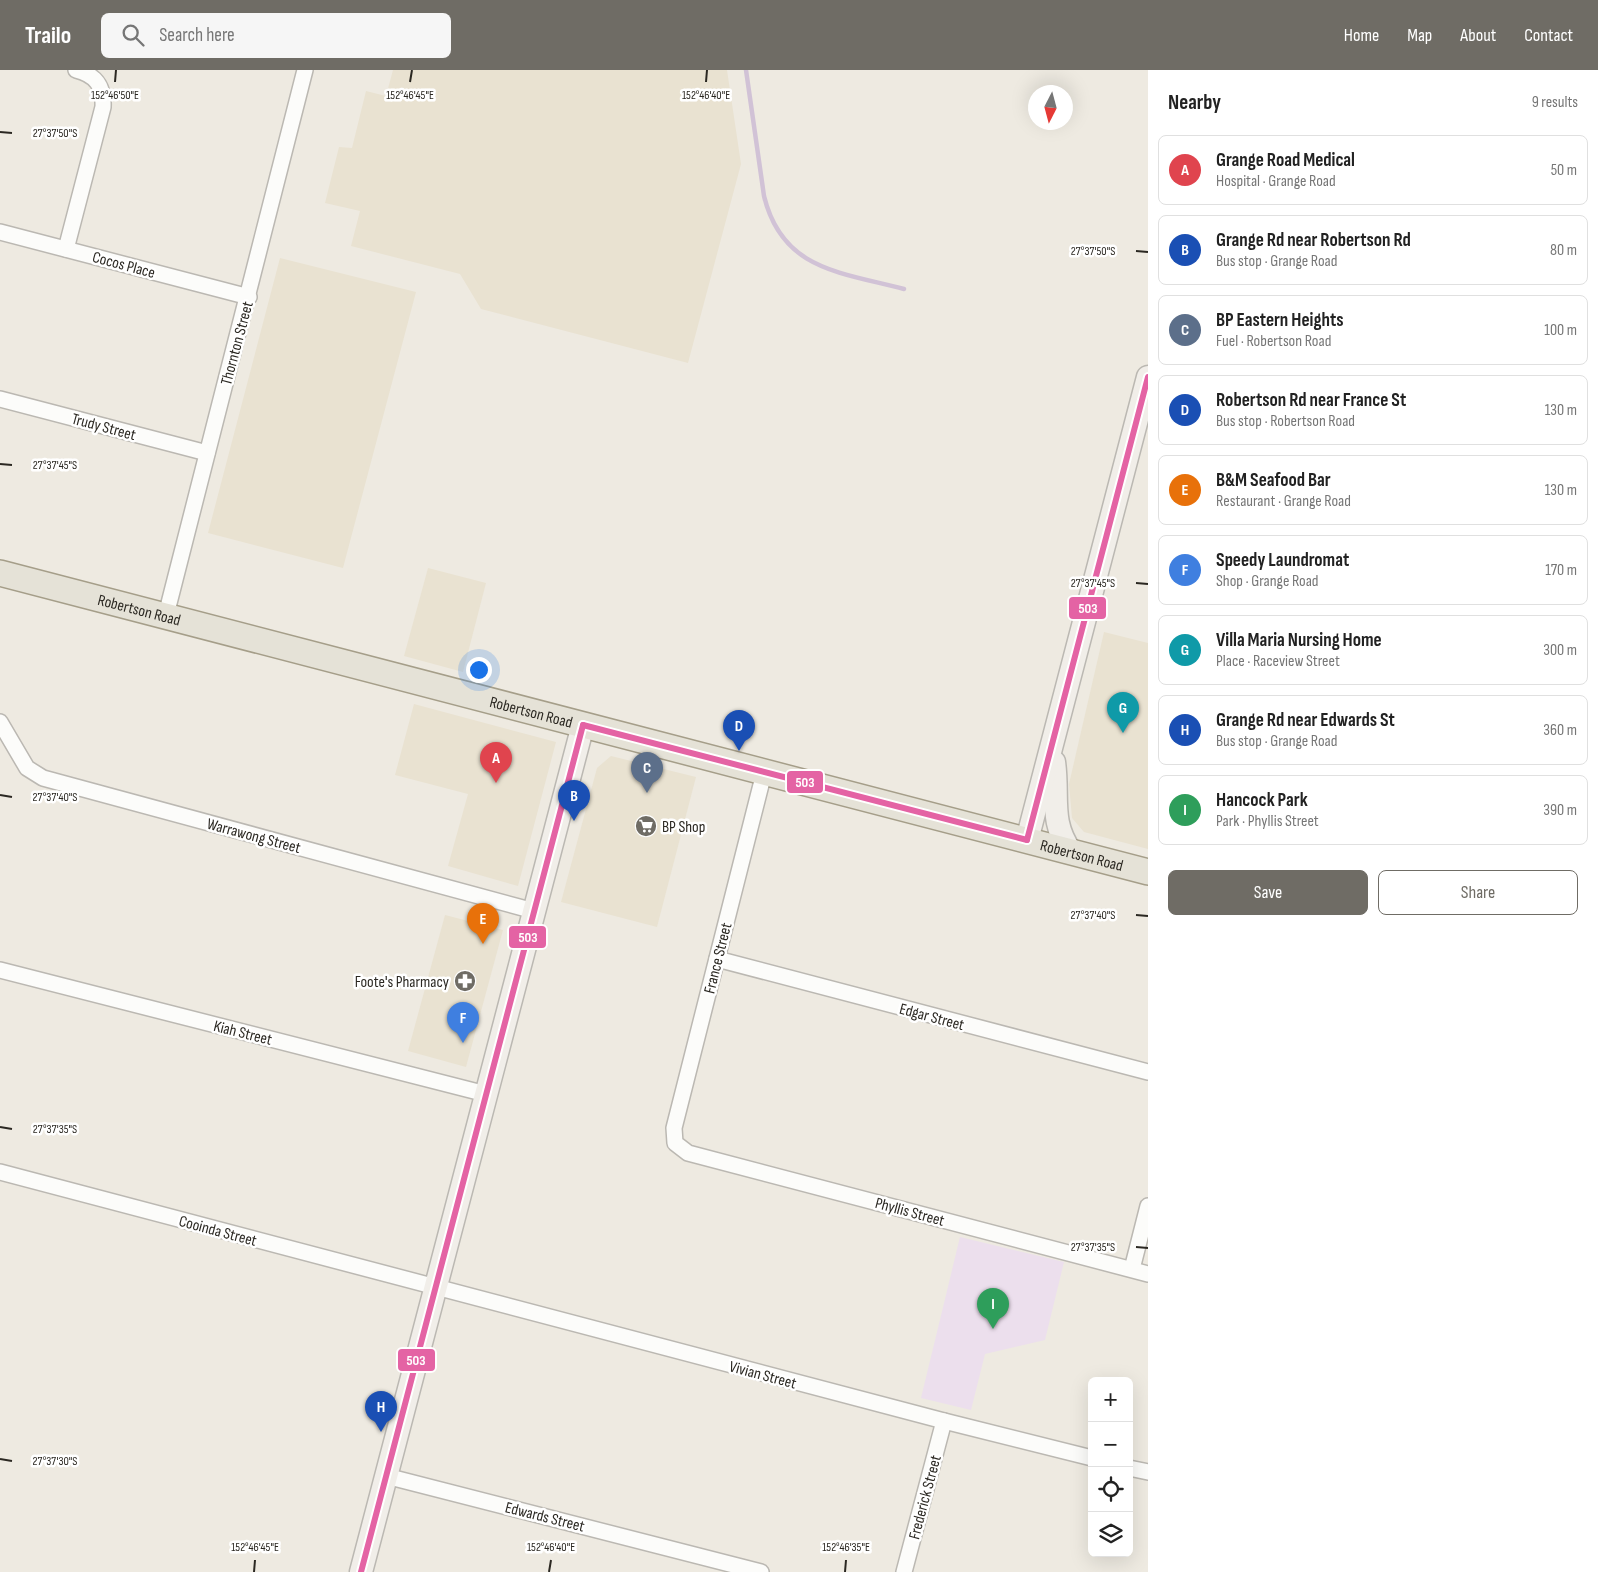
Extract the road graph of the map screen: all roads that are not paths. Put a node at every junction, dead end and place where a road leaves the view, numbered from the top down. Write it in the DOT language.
graph roads {
  1 [pos="76,70"];
  2 [pos="305,70"];
  3 [pos="0,232"];
  4 [pos="66,249"];
  5 [pos="249,297"];
  6 [pos="1148,377"];
  7 [pos="0,400"];
  8 [pos="207,454"];
  9 [pos="0,574"];
  10 [pos="166,616"];
  11 [pos="0,722"];
  12 [pos="583,725"];
  13 [pos="1052,744"];
  14 [pos="764,773"];
  15 [pos="1027,840"];
  16 [pos="1070,852"];
  17 [pos="1148,872"];
  18 [pos="534,911"];
  19 [pos="717,959"];
  20 [pos="0,970"];
  21 [pos="1148,1072"];
  22 [pos="486,1094"];
  23 [pos="676,1143"];
  24 [pos="0,1172"];
  25 [pos="1148,1206"];
  26 [pos="1132,1270"];
  27 [pos="1148,1274"];
  28 [pos="435,1287"];
  29 [pos="944,1421"];
  30 [pos="1088,1457"];
  31 [pos="1133,1469"];
  32 [pos="1148,1472"];
  33 [pos="386,1476"];
  34 [pos="361,1572"];
  35 [pos="762,1572"];
  36 [pos="904,1572"];
  1 -- 4 [label="street"];
  2 -- 5 [label="street, Thornton Street"];
  3 -- 4 [label="street, Cocos Place"];
  4 -- 5 [label="street, Cocos Place"];
  5 -- 8 [label="street, Thornton Street"];
  6 -- 13 [label="main road"];
  7 -- 8 [label="street, Trudy Street"];
  8 -- 10 [label="street, Thornton Street"];
  9 -- 10 [label="main road, Robertson Road"];
  10 -- 12 [label="main road, Robertson Road"];
  11 -- 18 [label="street, Warrawong Street"];
  12 -- 14 [label="main road, Robertson Road"];
  12 -- 18 [label="main road"];
  13 -- 15 [label="main road"];
  13 -- 16 [label="main road"];
  14 -- 15 [label="main road, Robertson Road"];
  14 -- 19 [label="street, France Street"];
  15 -- 16 [label="main road, Robertson Road"];
  16 -- 17 [label="main road, Robertson Road"];
  18 -- 22 [label="main road"];
  19 -- 21 [label="street, Edgar Street"];
  19 -- 23 [label="street, France Street"];
  20 -- 22 [label="street, Kiah Street"];
  22 -- 28 [label="main road"];
  23 -- 26 [label="street, Phyllis Street"];
  24 -- 28 [label="street, Cooinda Street"];
  25 -- 26 [label="street"];
  26 -- 27 [label="street, Phyllis Street"];
  28 -- 29 [label="street, Vivian Street"];
  28 -- 33 [label="main road"];
  29 -- 30 [label="street, Vivian Street"];
  29 -- 36 [label="street, Frederick Street"];
  31 -- 32 [label="street"];
  33 -- 34 [label="main road"];
  33 -- 35 [label="street, Edwards Street"];
}
